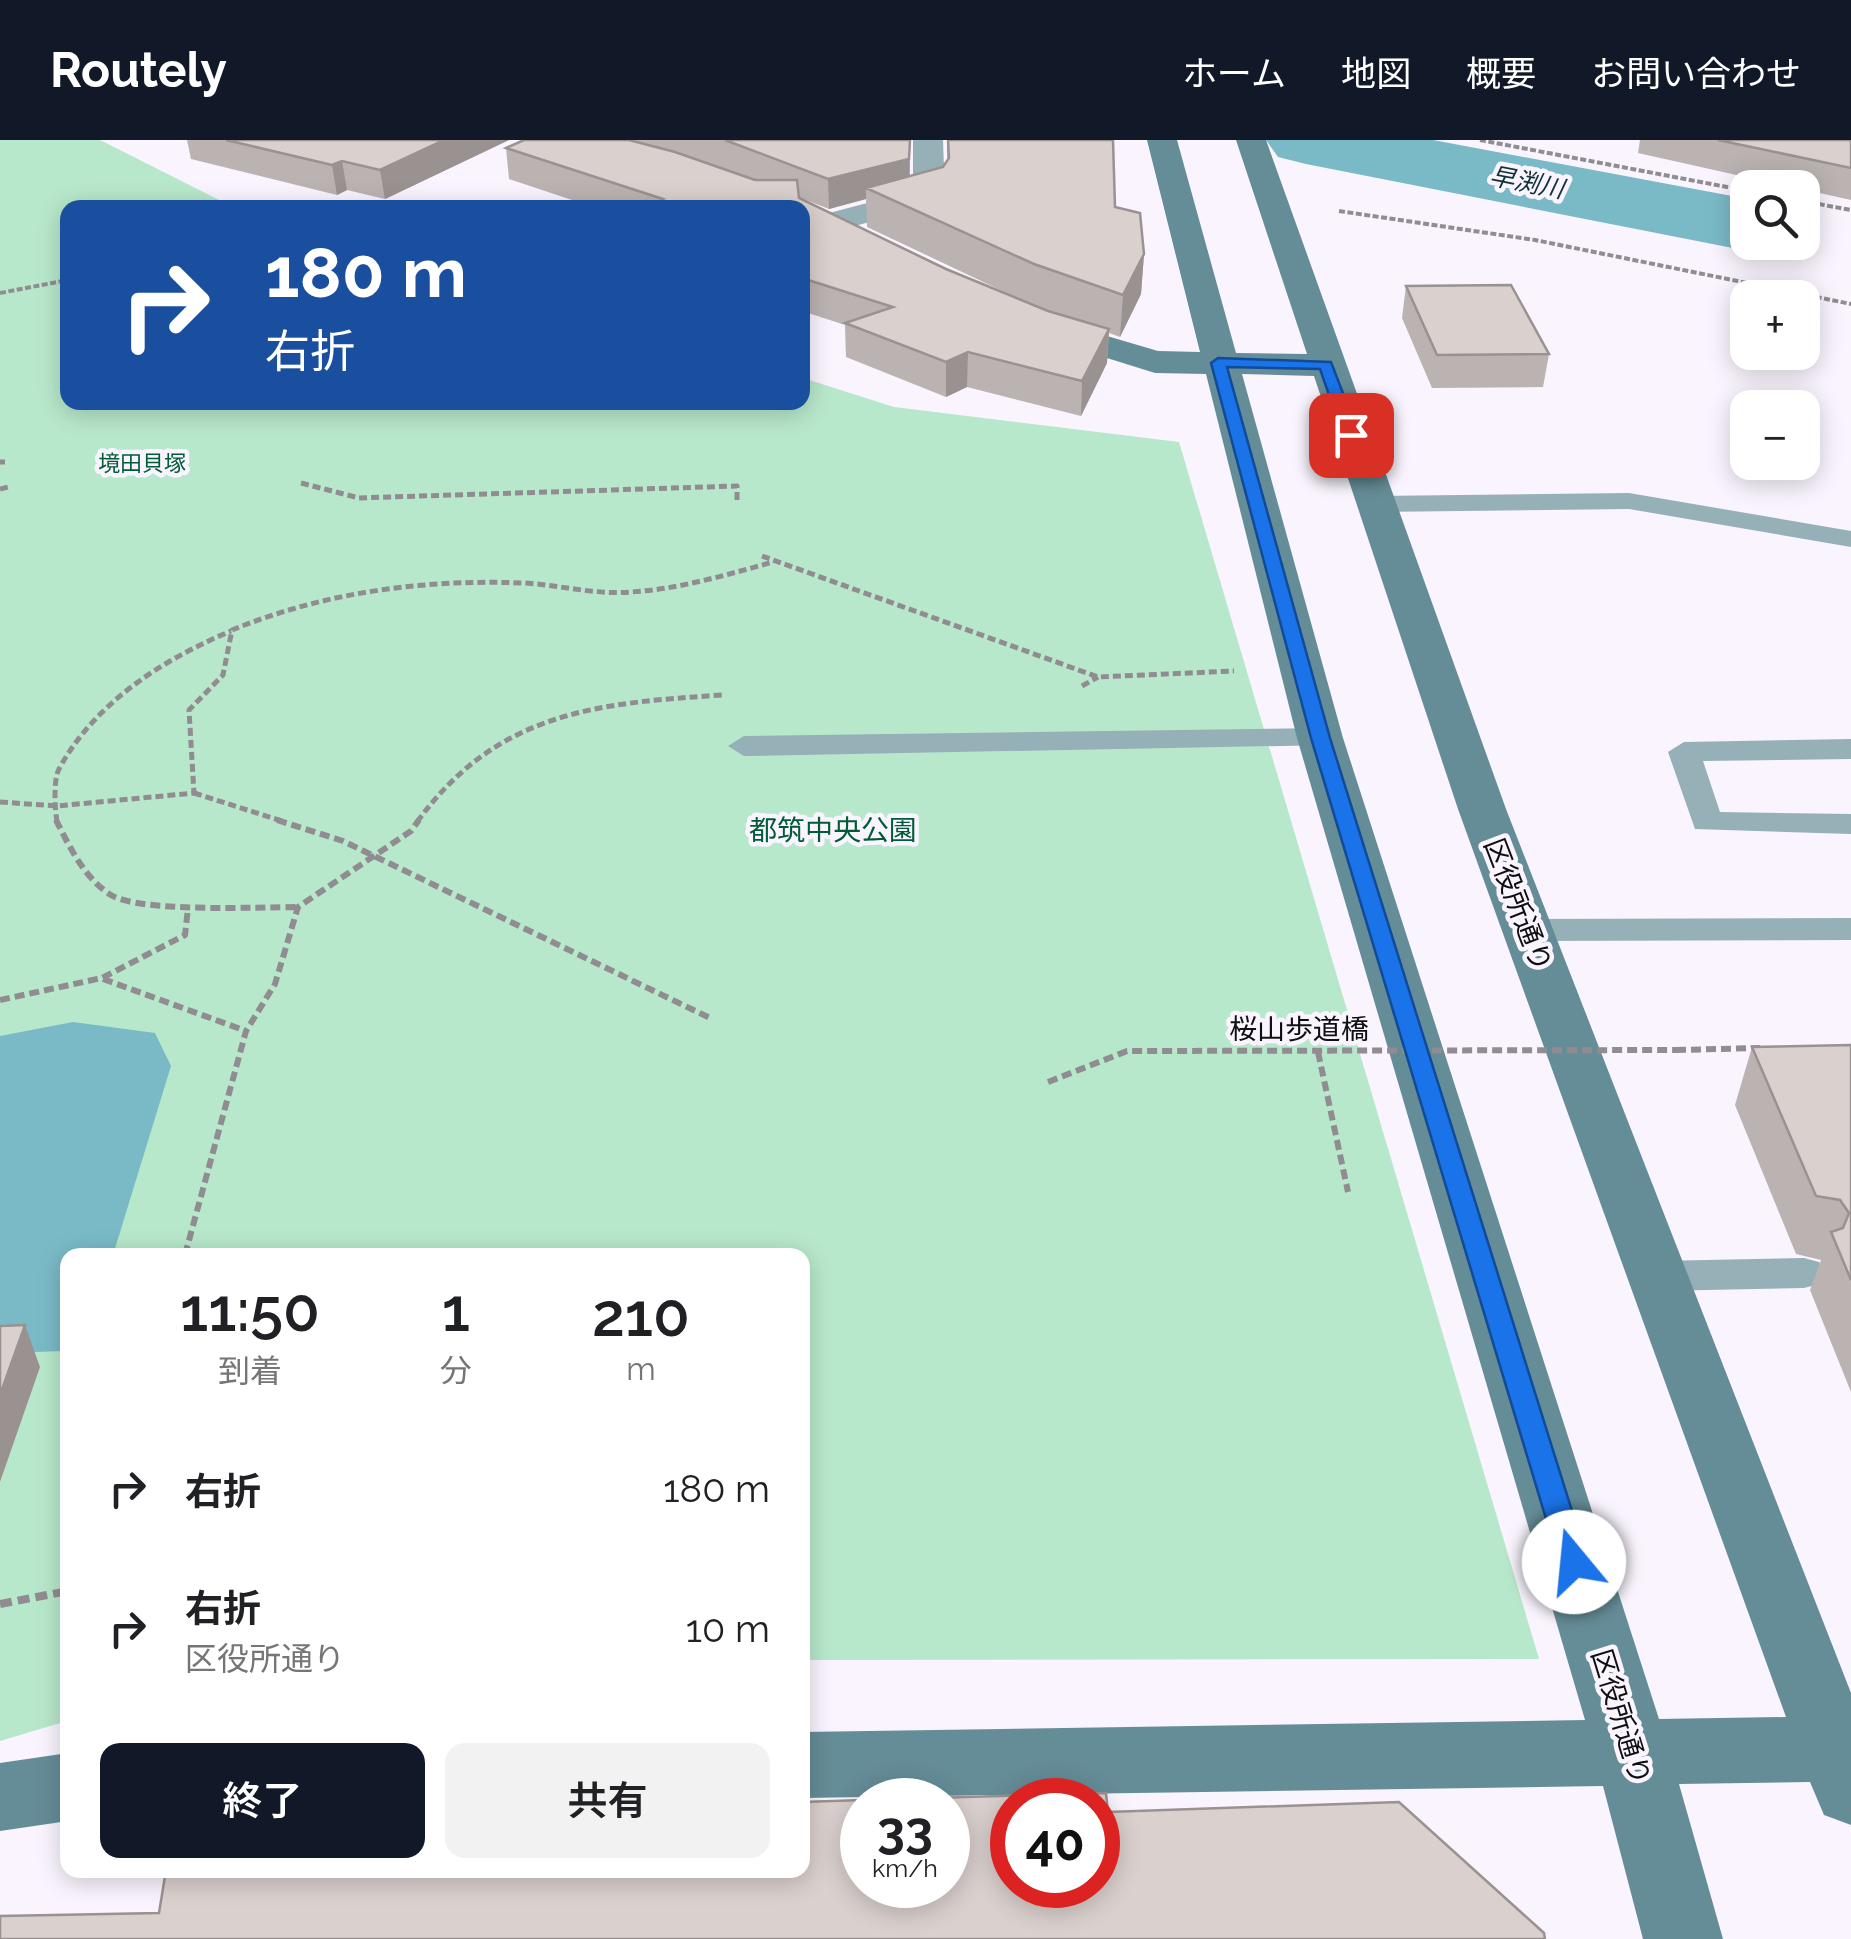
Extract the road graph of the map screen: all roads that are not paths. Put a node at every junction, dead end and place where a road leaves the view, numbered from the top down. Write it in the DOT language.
graph roads {
  1 [pos="928,140"];
  2 [pos="1250,140"];
  3 [pos="1166,156"];
  4 [pos="814,219"];
  5 [pos="872,248"];
  6 [pos="1012,313"];
  7 [pos="1218,363"];
  8 [pos="1326,365"];
  9 [pos="1375,504"];
  10 [pos="1851,540"];
  11 [pos="1320,738"];
  12 [pos="744,746"];
  13 [pos="1851,750"];
  14 [pos="1851,824"];
  15 [pos="1851,929"];
  16 [pos="1527,930"];
  17 [pos="1804,1274"];
  18 [pos="1657,1276"];
  19 [pos="1632,1749"];
  20 [pos="1846,1763"];
  21 [pos="810,1765"];
  22 [pos="60,1788"];
  23 [pos="0,1797"];
  24 [pos="1683,1939"];
  1 -- 4 [label="street"];
  2 -- 8 [label="street, 区役所通り"];
  3 -- 7 [label="street, 区役所通り"];
  4 -- 5 [label="street"];
  6 -- 7 [label="street"];
  7 -- 8 [label="street"];
  7 -- 11 [label="street, 区役所通り"];
  8 -- 9 [label="street, 区役所通り"];
  9 -- 10 [label="lane"];
  9 -- 16 [label="street, 区役所通り"];
  11 -- 12 [label="lane"];
  11 -- 19 [label="street, 区役所通り"];
  13 -- 14 [label="lane"];
  15 -- 16 [label="lane"];
  16 -- 18 [label="street, 区役所通り"];
  17 -- 18 [label="lane"];
  18 -- 20 [label="street, 区役所通り"];
  19 -- 20 [label="street"];
  19 -- 21 [label="street"];
  19 -- 24 [label="street, 区役所通り"];
  22 -- 23 [label="street"];
}
